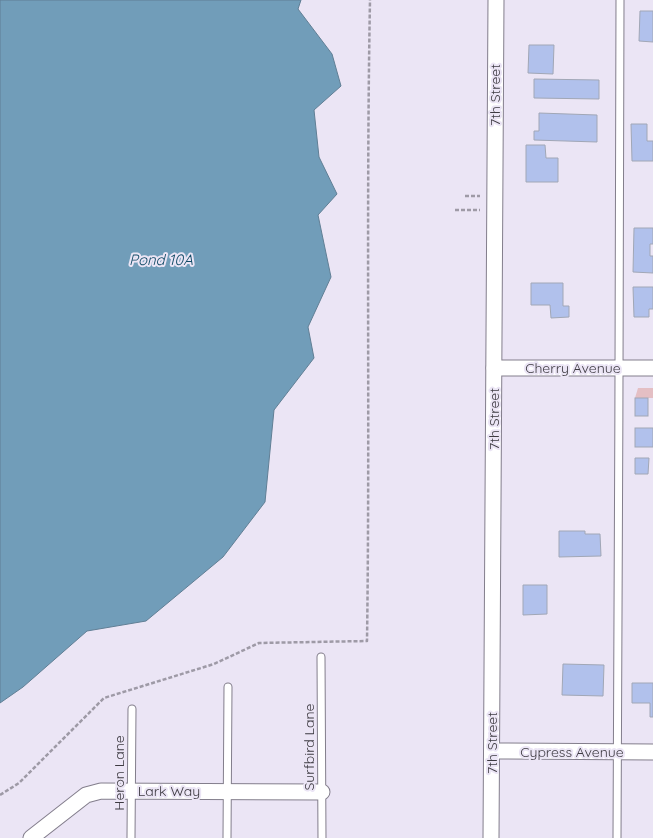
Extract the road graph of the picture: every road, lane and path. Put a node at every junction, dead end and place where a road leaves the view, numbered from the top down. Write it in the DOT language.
graph roads {
  1 [pos="370,0"];
  2 [pos="496,0"];
  3 [pos="620,0"];
  4 [pos="455,210"];
  5 [pos="495,210"];
  6 [pos="494,368"];
  7 [pos="619,368"];
  8 [pos="653,368"];
  9 [pos="322,657"];
  10 [pos="228,687"];
  11 [pos="132,709"];
  12 [pos="492,751"];
  13 [pos="618,752"];
  14 [pos="653,752"];
  15 [pos="132,791"];
  16 [pos="227,792"];
  17 [pos="322,792"];
  18 [pos="0,795"];
  19 [pos="31,838"];
  20 [pos="131,838"];
  21 [pos="227,838"];
  22 [pos="322,838"];
  23 [pos="491,838"];
  24 [pos="617,838"];
  1 -- 18 [label="path"];
  2 -- 5 [label="street, 7th Street"];
  3 -- 7 [label="lane"];
  4 -- 5 [label="path"];
  5 -- 6 [label="street, 7th Street"];
  6 -- 7 [label="street, Cherry Avenue"];
  6 -- 12 [label="street, 7th Street"];
  7 -- 8 [label="street, Cherry Avenue"];
  7 -- 13 [label="lane"];
  9 -- 17 [label="lane, Surfbird Lane"];
  10 -- 16 [label="lane"];
  11 -- 15 [label="lane, Heron Lane"];
  12 -- 13 [label="street, Cypress Avenue"];
  12 -- 23 [label="street, 7th Street"];
  13 -- 14 [label="street, Cypress Avenue"];
  13 -- 24 [label="lane"];
  15 -- 16 [label="street, Lark Way"];
  15 -- 19 [label="street, Lark Way"];
  15 -- 20 [label="lane, Heron Lane"];
  16 -- 17 [label="street, Lark Way"];
  16 -- 21 [label="lane"];
  17 -- 22 [label="lane, Surfbird Lane"];
}
